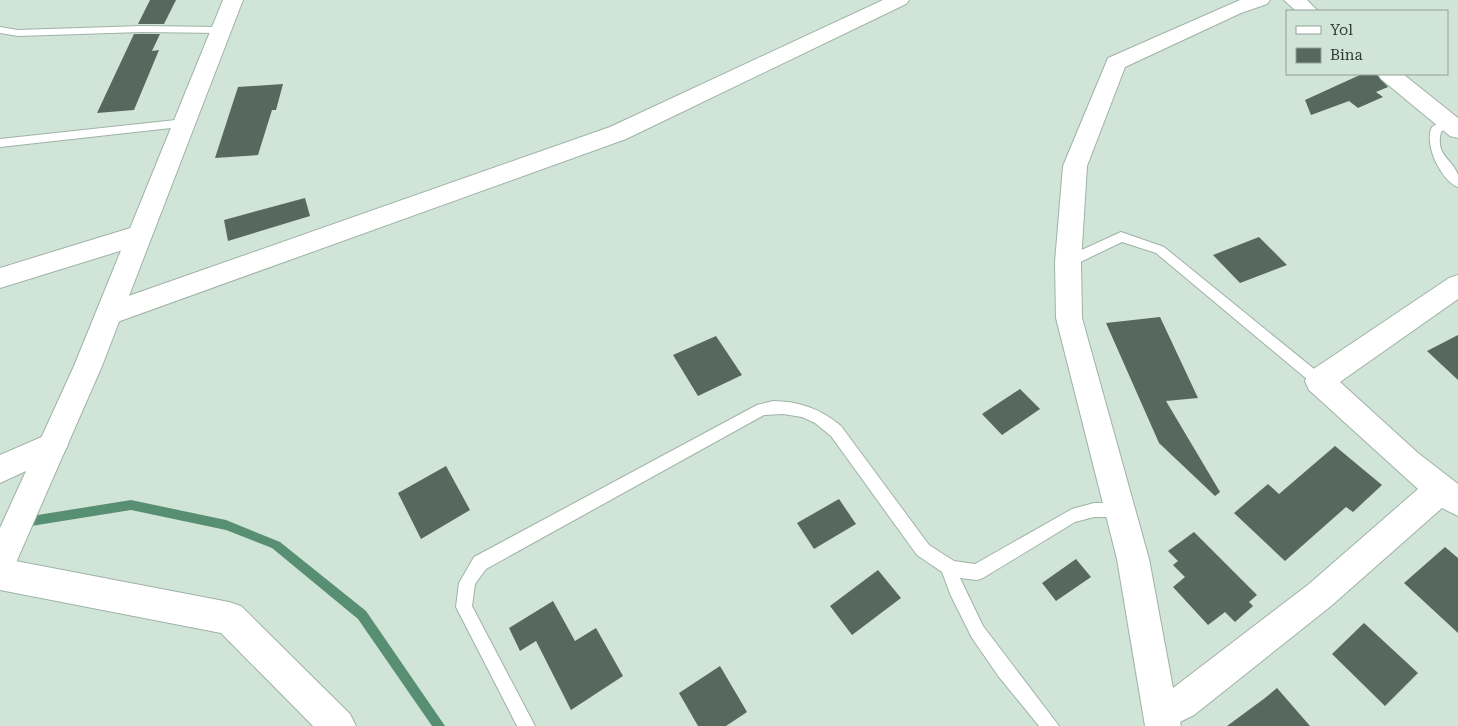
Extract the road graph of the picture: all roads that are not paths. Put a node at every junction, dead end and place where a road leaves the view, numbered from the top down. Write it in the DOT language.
graph roads {
  1 [pos="233,0"];
  2 [pos="899,0"];
  3 [pos="1260,0"];
  4 [pos="1294,0"];
  5 [pos="1307,10"];
  6 [pos="0,30"];
  7 [pos="222,30"];
  8 [pos="1390,75"];
  9 [pos="185,123"];
  10 [pos="1453,126"];
  11 [pos="0,143"];
  12 [pos="1458,183"];
  13 [pos="140,235"];
  14 [pos="1068,262"];
  15 [pos="0,278"];
  16 [pos="1458,285"];
  17 [pos="109,314"];
  18 [pos="1319,381"];
  19 [pos="53,445"];
  20 [pos="0,469"];
  21 [pos="1449,496"];
  22 [pos="1120,510"];
  23 [pos="1,564"];
  24 [pos="949,568"];
  25 [pos="1162,720"];
  26 [pos="338,726"];
  27 [pos="526,726"];
  28 [pos="1050,726"];
  1 -- 7 [label="street"];
  2 -- 17 [label="street"];
  3 -- 14 [label="street"];
  4 -- 5 [label="street"];
  6 -- 7 [label="lane"];
  7 -- 9 [label="street"];
  8 -- 10 [label="street"];
  9 -- 11 [label="lane"];
  9 -- 13 [label="street"];
  10 -- 12 [label="lane"];
  13 -- 15 [label="street"];
  13 -- 17 [label="street"];
  14 -- 18 [label="lane"];
  14 -- 22 [label="street"];
  16 -- 18 [label="street"];
  17 -- 19 [label="street"];
  18 -- 21 [label="street"];
  19 -- 20 [label="street"];
  19 -- 23 [label="street"];
  21 -- 25 [label="street"];
  22 -- 24 [label="lane"];
  22 -- 25 [label="street"];
  23 -- 26 [label="street"];
  24 -- 27 [label="lane"];
  24 -- 28 [label="lane"];
}
